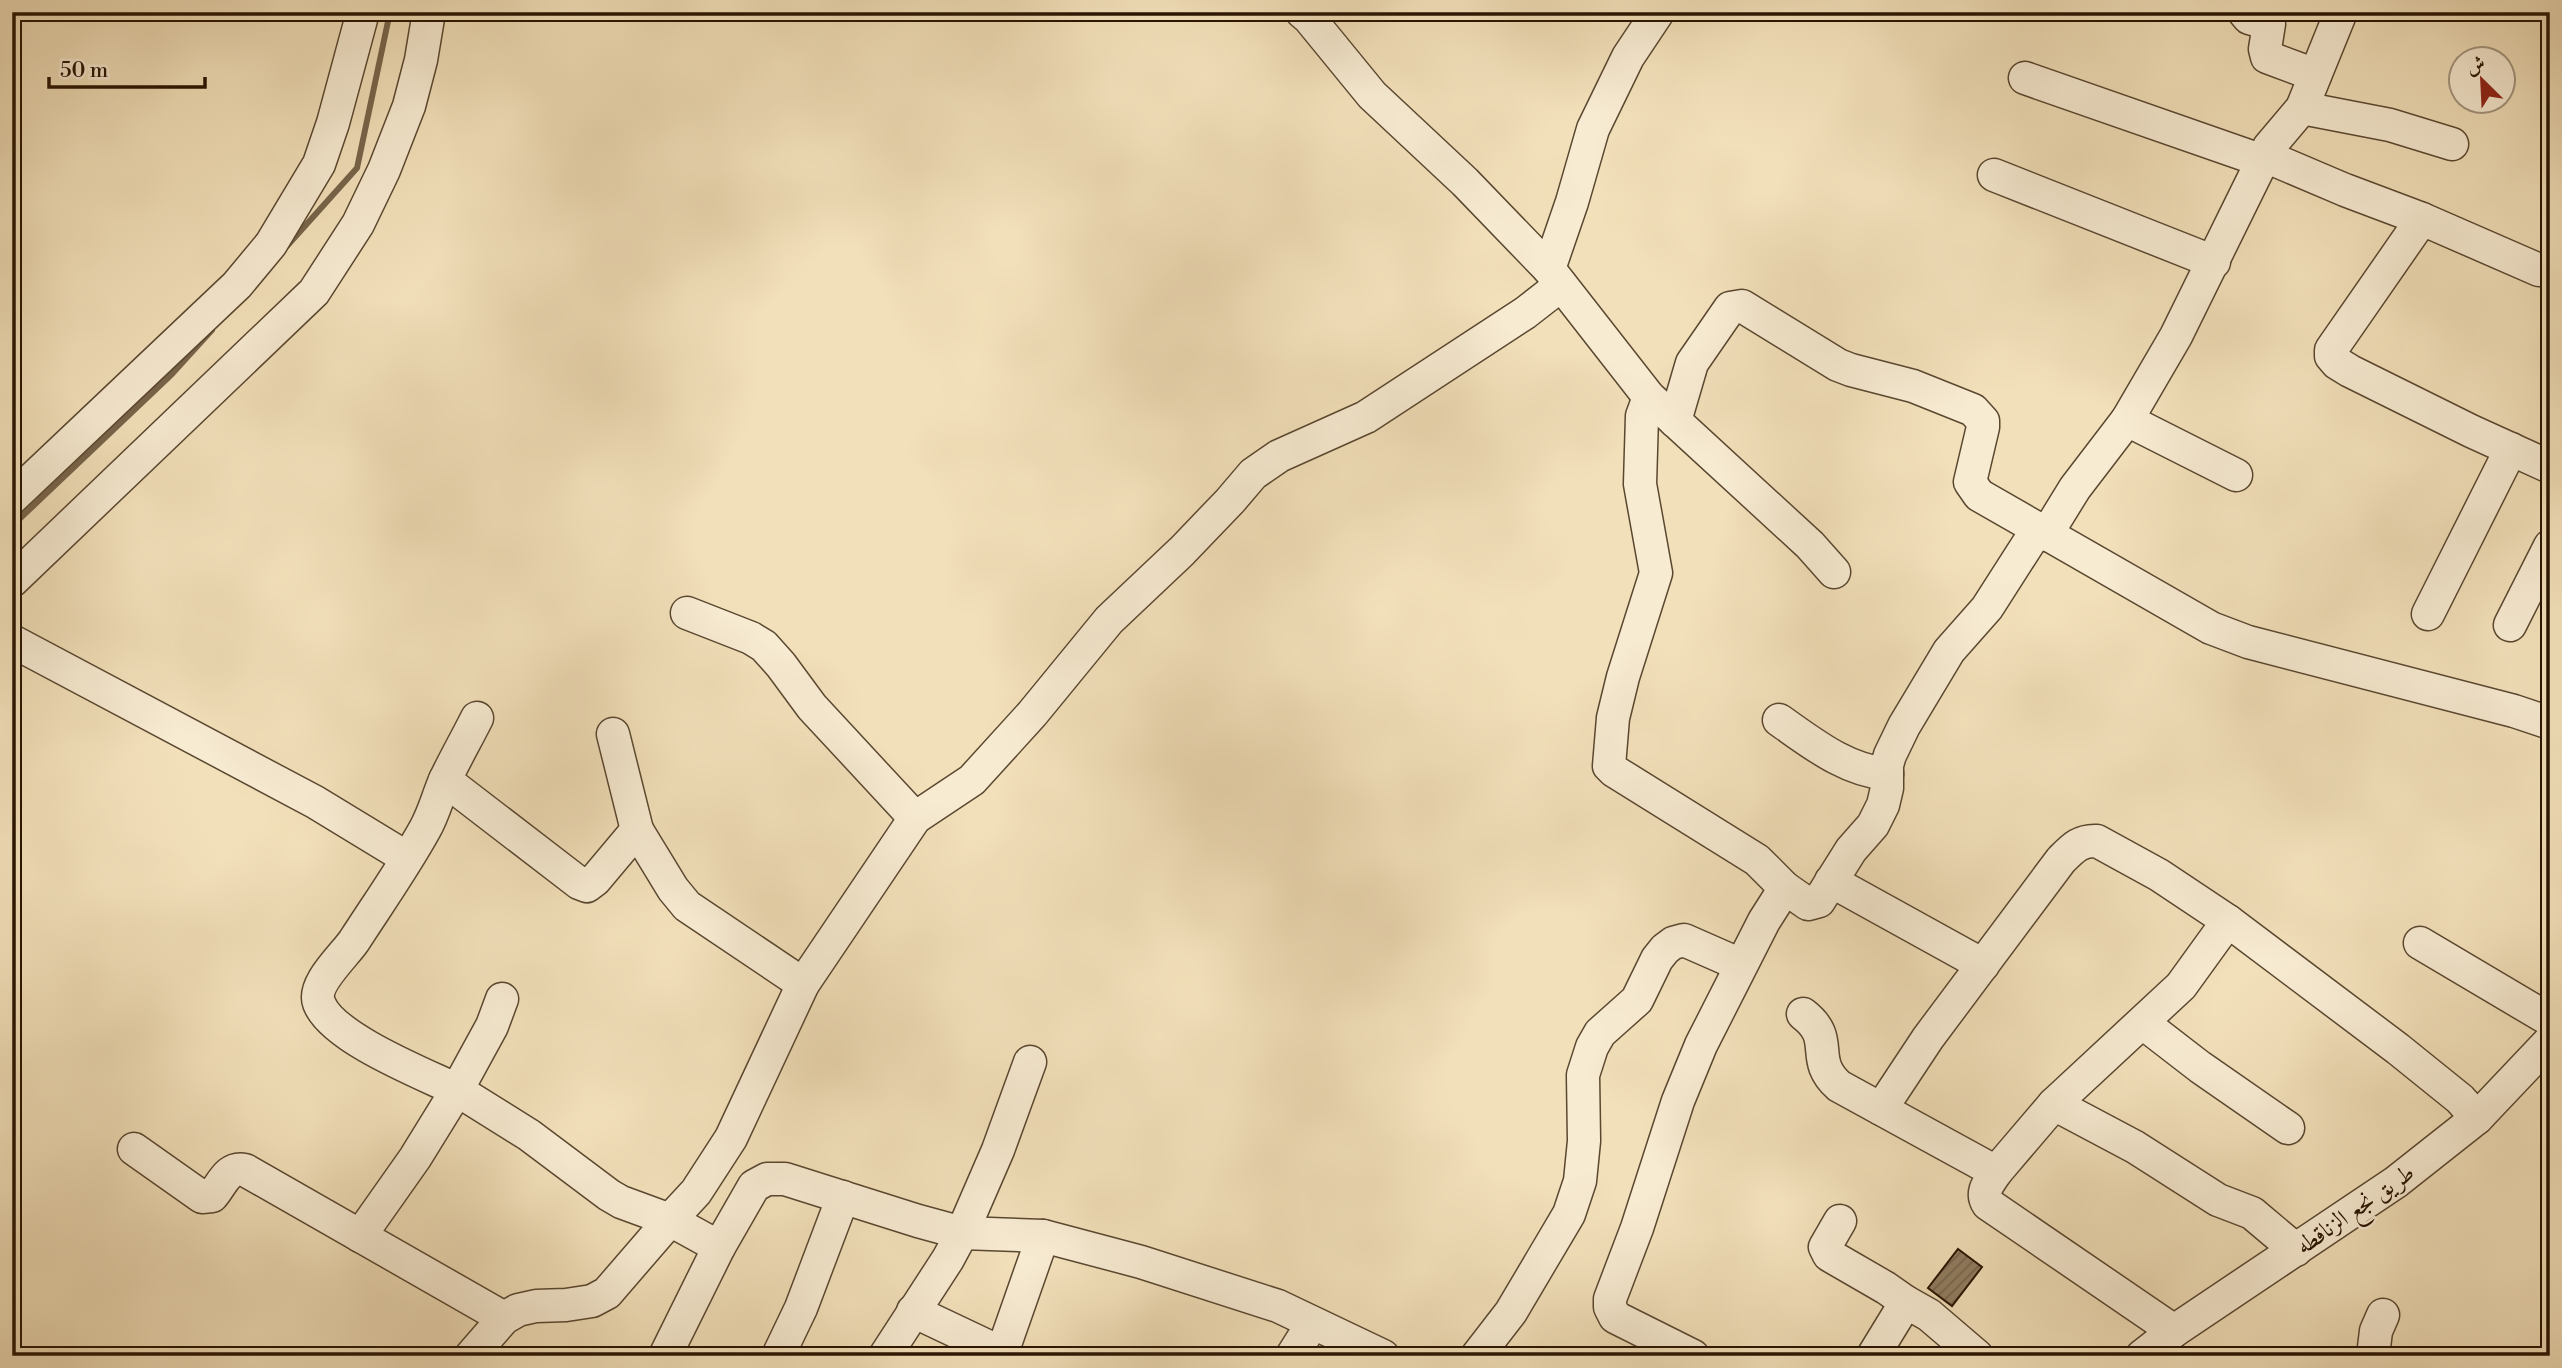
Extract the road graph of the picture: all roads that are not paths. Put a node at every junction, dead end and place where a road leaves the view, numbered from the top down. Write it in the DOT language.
graph roads {
  1 [pos="363,12"];
  2 [pos="429,12"];
  3 [pos="1302,12"];
  4 [pos="1658,12"];
  5 [pos="2244,12"];
  6 [pos="2341,12"];
  7 [pos="2315,75"];
  8 [pos="2025,78"];
  9 [pos="2302,108"];
  10 [pos="2452,144"];
  11 [pos="2264,158"];
  12 [pos="1994,175"];
  13 [pos="2422,219"];
  14 [pos="2214,262"];
  15 [pos="2539,270"];
  16 [pos="1555,277"];
  17 [pos="1649,397"];
  18 [pos="2127,420"];
  19 [pos="1675,421"];
  20 [pos="2511,449"];
  21 [pos="2550,467"];
  22 [pos="2236,475"];
  23 [pos="12,498"];
  24 [pos="2042,533"];
  25 [pos="2550,546"];
  26 [pos="1834,572"];
  27 [pos="12,581"];
  28 [pos="687,612"];
  29 [pos="2428,614"];
  30 [pos="2510,625"];
  31 [pos="12,642"];
  32 [pos="477,718"];
  33 [pos="1779,720"];
  34 [pos="2550,723"];
  35 [pos="613,734"];
  36 [pos="1887,774"];
  37 [pos="445,780"];
  38 [pos="915,818"];
  39 [pos="637,830"];
  40 [pos="407,858"];
  41 [pos="1831,881"];
  42 [pos="1785,888"];
  43 [pos="2228,920"];
  44 [pos="2420,943"];
  45 [pos="1741,965"];
  46 [pos="1983,965"];
  47 [pos="803,984"];
  48 [pos="502,999"];
  49 [pos="1802,1014"];
  50 [pos="2550,1020"];
  51 [pos="2143,1023"];
  52 [pos="2550,1041"];
  53 [pos="1030,1062"];
  54 [pos="457,1090"];
  55 [pos="2054,1104"];
  56 [pos="1881,1109"];
  57 [pos="2477,1118"];
  58 [pos="2288,1128"];
  59 [pos="134,1149"];
  60 [pos="1996,1172"];
  61 [pos="843,1197"];
  62 [pos="670,1220"];
  63 [pos="1840,1221"];
  64 [pos="962,1233"];
  65 [pos="360,1236"];
  66 [pos="1043,1236"];
  67 [pos="719,1247"];
  68 [pos="2296,1250"];
  69 [pos="1906,1302"];
  70 [pos="913,1311"];
  71 [pos="2383,1315"];
  72 [pos="505,1318"];
  73 [pos="1311,1324"];
  74 [pos="2174,1331"];
  75 [pos="1005,1354"];
  76 [pos="471,1356"];
  77 [pos="665,1356"];
  78 [pos="778,1356"];
  79 [pos="885,1356"];
  80 [pos="1292,1356"];
  81 [pos="1383,1356"];
  82 [pos="1477,1356"];
  83 [pos="1693,1356"];
  84 [pos="1873,1356"];
  85 [pos="1978,1356"];
  86 [pos="2143,1356"];
  87 [pos="2373,1356"];
  1 -- 23 [label="street"];
  2 -- 27 [label="street"];
  3 -- 16 [label="street"];
  4 -- 16 [label="street"];
  5 -- 7 [label="street"];
  6 -- 7 [label="street"];
  7 -- 9 [label="street"];
  8 -- 11 [label="street"];
  9 -- 10 [label="street"];
  9 -- 11 [label="street"];
  11 -- 13 [label="street"];
  11 -- 14 [label="street"];
  12 -- 14 [label="street"];
  13 -- 15 [label="street"];
  13 -- 20 [label="street"];
  14 -- 18 [label="street"];
  16 -- 17 [label="street"];
  16 -- 38 [label="street"];
  17 -- 19 [label="street"];
  17 -- 42 [label="street"];
  18 -- 22 [label="street"];
  18 -- 24 [label="street"];
  19 -- 24 [label="street"];
  19 -- 26 [label="street"];
  20 -- 21 [label="street"];
  20 -- 29 [label="street"];
  24 -- 34 [label="street"];
  24 -- 36 [label="street"];
  25 -- 30 [label="street"];
  28 -- 38 [label="street"];
  31 -- 40 [label="street"];
  32 -- 37 [label="street"];
  33 -- 36 [label="street"];
  35 -- 39 [label="street"];
  36 -- 41 [label="street"];
  37 -- 39 [label="street"];
  37 -- 40 [label="street"];
  38 -- 47 [label="street"];
  39 -- 47 [label="street"];
  40 -- 54 [label="street"];
  41 -- 42 [label="street"];
  41 -- 46 [label="street"];
  42 -- 45 [label="street"];
  43 -- 46 [label="street"];
  43 -- 51 [label="street"];
  43 -- 57 [label="street"];
  44 -- 50 [label="street"];
  45 -- 82 [label="street"];
  45 -- 83 [label="street"];
  46 -- 56 [label="street"];
  47 -- 62 [label="street"];
  48 -- 54 [label="street"];
  49 -- 56 [label="street"];
  51 -- 55 [label="street"];
  51 -- 58 [label="street"];
  52 -- 57 [label="street, طريق نجع الزناقطه"];
  53 -- 64 [label="street"];
  54 -- 62 [label="street"];
  54 -- 65 [label="street"];
  55 -- 60 [label="street"];
  55 -- 68 [label="street"];
  56 -- 60 [label="street"];
  57 -- 68 [label="street, طريق نجع الزناقطه"];
  59 -- 65 [label="street"];
  60 -- 74 [label="street"];
  61 -- 64 [label="street"];
  61 -- 67 [label="street"];
  61 -- 78 [label="street"];
  62 -- 67 [label="street"];
  62 -- 72 [label="street"];
  63 -- 69 [label="street"];
  64 -- 66 [label="street"];
  64 -- 70 [label="street"];
  65 -- 72 [label="street"];
  66 -- 73 [label="street"];
  66 -- 75 [label="street"];
  67 -- 77 [label="street"];
  68 -- 74 [label="street, طريق نجع الزناقطه"];
  69 -- 84 [label="street"];
  69 -- 85 [label="street"];
  70 -- 75 [label="street"];
  70 -- 79 [label="street"];
  71 -- 87 [label="street"];
  72 -- 76 [label="street"];
  73 -- 80 [label="street"];
  73 -- 81 [label="street"];
  74 -- 86 [label="street, طريق نجع الزناقطه"];
}
